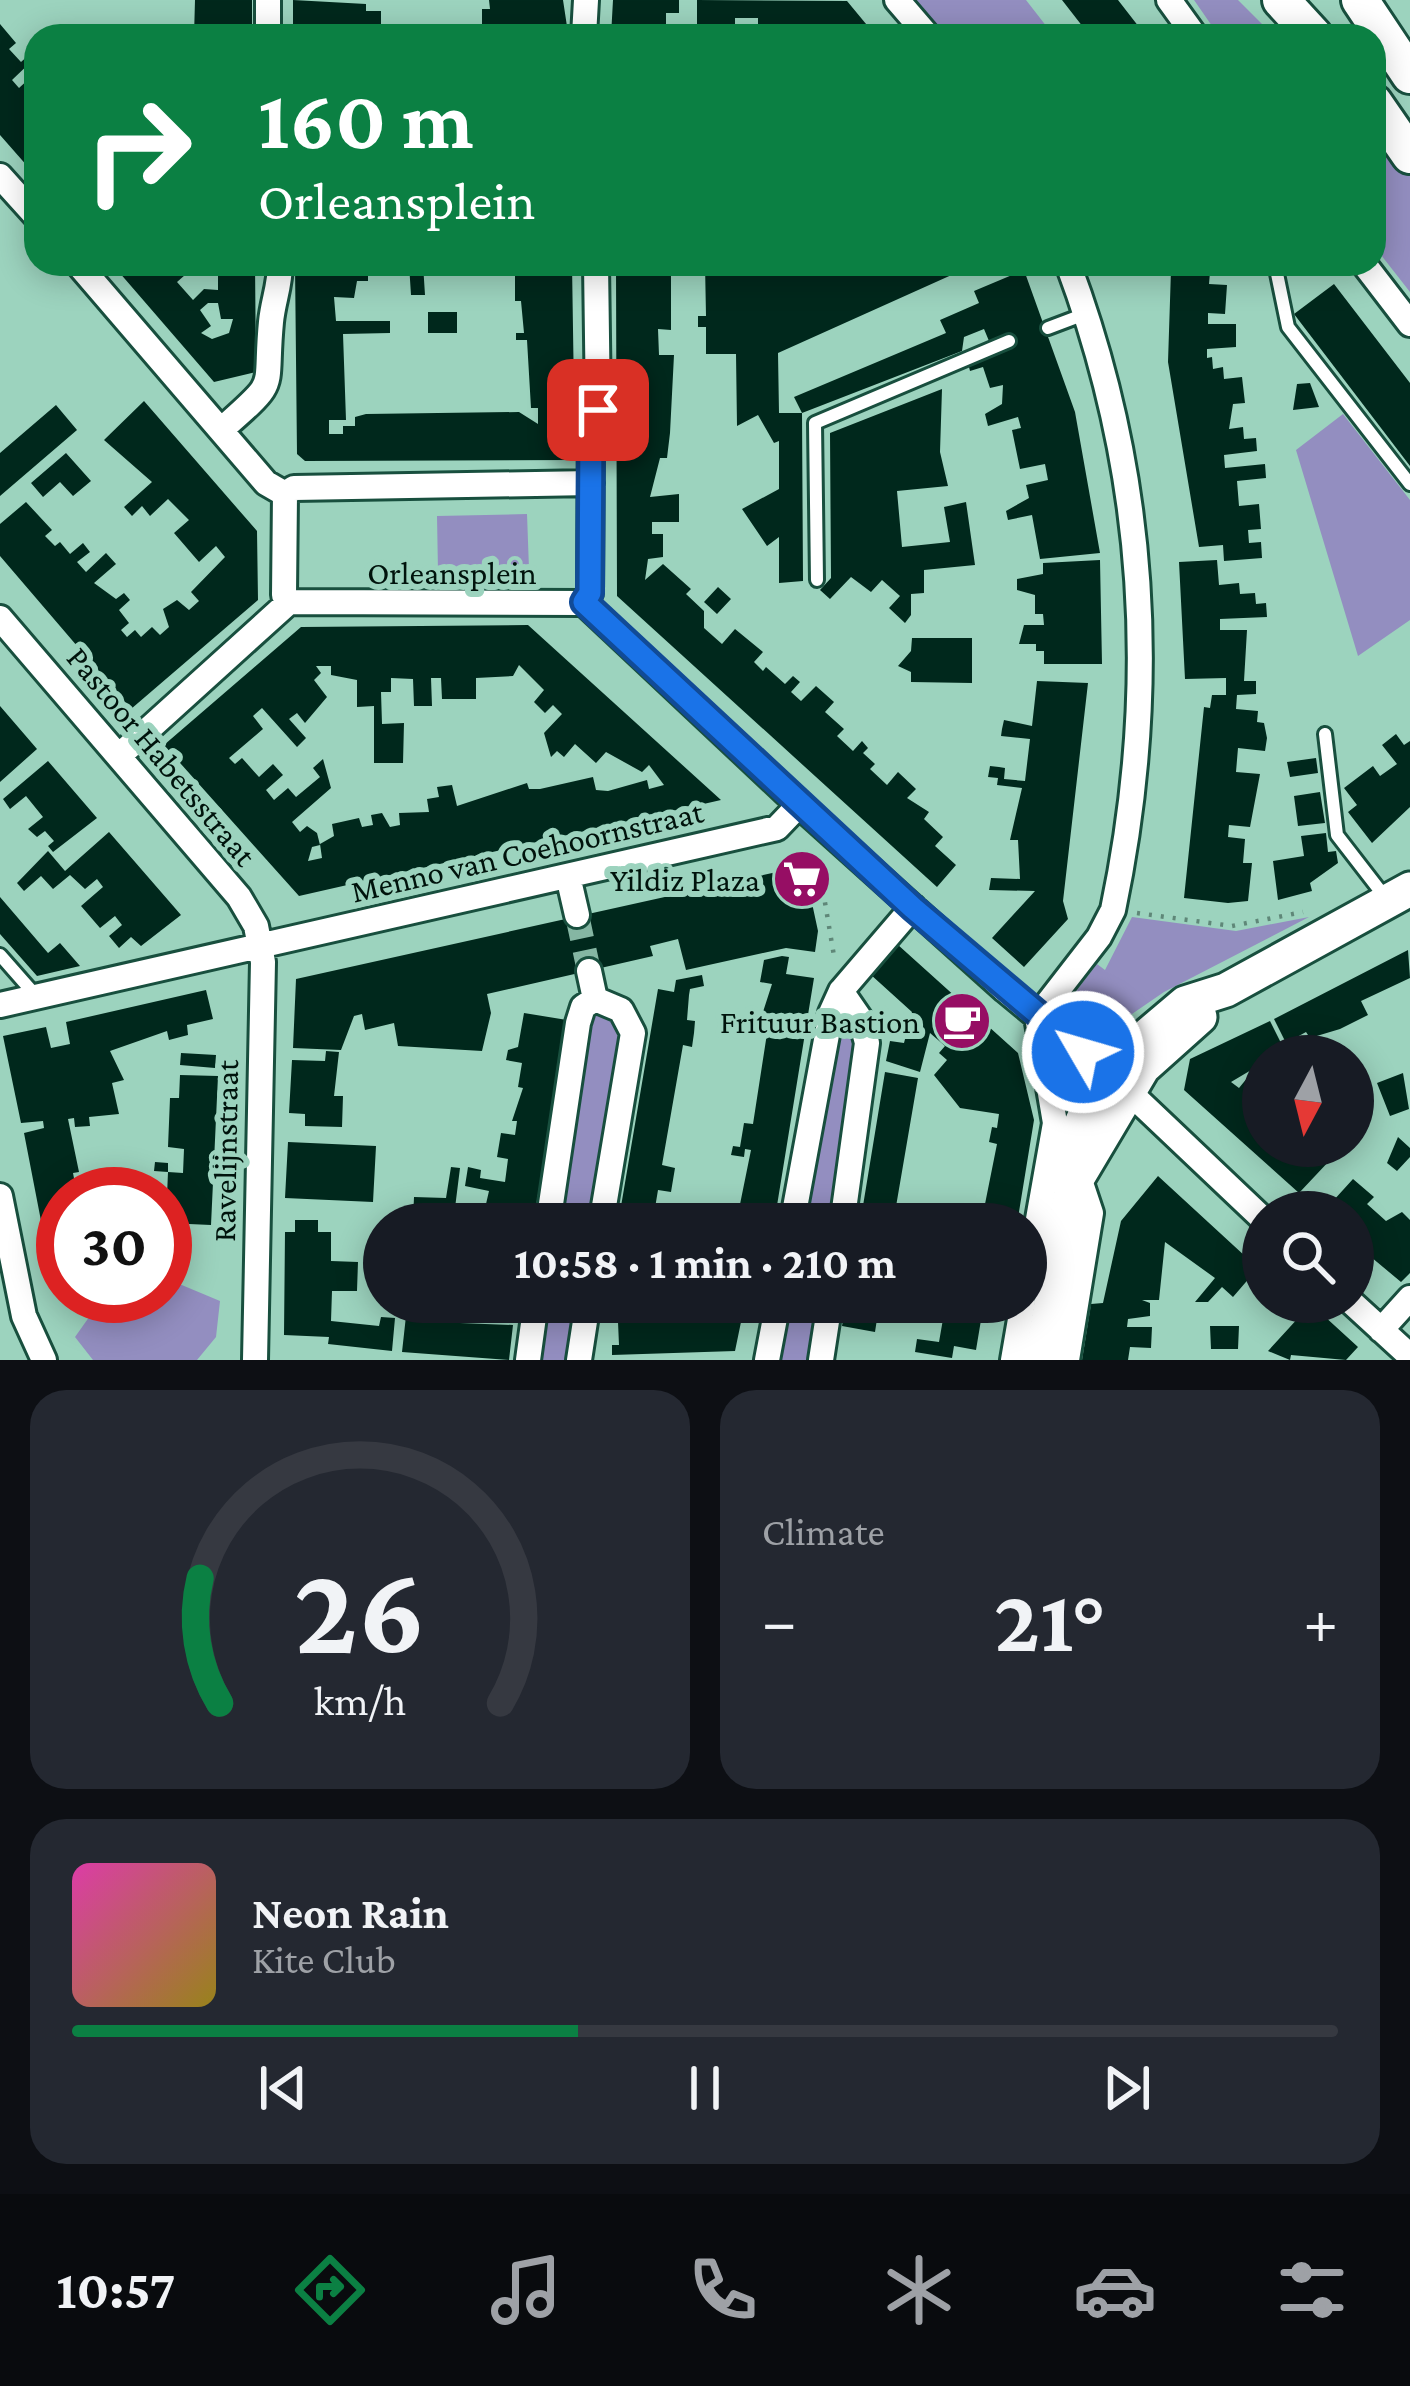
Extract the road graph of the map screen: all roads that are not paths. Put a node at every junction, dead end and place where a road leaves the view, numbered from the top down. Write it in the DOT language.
graph roads {
  1 [pos="897,0"];
  2 [pos="1281,0"];
  3 [pos="918,24"];
  4 [pos="1303,24"];
  5 [pos="1386,39"];
  6 [pos="1410,75"];
  7 [pos="1386,120"];
  8 [pos="1410,155"];
  9 [pos="0,176"];
  10 [pos="24,203"];
  11 [pos="88,276"];
  12 [pos="280,276"];
  13 [pos="596,276"];
  14 [pos="1072,276"];
  15 [pos="1277,276"];
  16 [pos="1373,276"];
  17 [pos="1086,314"];
  18 [pos="1410,324"];
  19 [pos="1048,328"];
  20 [pos="1009,341"];
  21 [pos="221,430"];
  22 [pos="590,483"];
  23 [pos="1410,484"];
  24 [pos="285,494"];
  25 [pos="818,580"];
  26 [pos="289,602"];
  27 [pos="584,602"];
  28 [pos="0,618"];
  29 [pos="1325,734"];
  30 [pos="120,755"];
  31 [pos="804,809"];
  32 [pos="568,876"];
  33 [pos="1399,895"];
  34 [pos="913,908"];
  35 [pos="577,915"];
  36 [pos="261,944"];
  37 [pos="0,955"];
  38 [pos="589,971"];
  39 [pos="841,991"];
  40 [pos="37,997"];
  41 [pos="596,999"];
  42 [pos="0,1005"];
  43 [pos="1037,1017"];
  44 [pos="1117,1082"];
  45 [pos="1075,1184"];
  46 [pos="0,1196"];
  47 [pos="1242,1199"];
  48 [pos="551,1203"];
  49 [pos="605,1203"];
  50 [pos="796,1203"];
  51 [pos="845,1203"];
  52 [pos="1040,1203"];
  53 [pos="1410,1298"];
  54 [pos="533,1323"];
  55 [pos="585,1323"];
  56 [pos="774,1323"];
  57 [pos="827,1323"];
  58 [pos="1019,1323"];
  59 [pos="1374,1323"];
  60 [pos="1381,1330"];
  61 [pos="1410,1356"];
  62 [pos="44,1360"];
  63 [pos="255,1360"];
  64 [pos="528,1360"];
  65 [pos="579,1360"];
  66 [pos="767,1360"];
  67 [pos="821,1360"];
  68 [pos="1012,1360"];
  69 [pos="1041,1360"];
  70 [pos="1066,1360"];
  1 -- 3 [label="street"];
  2 -- 4 [label="main road"];
  5 -- 6 [label="main road"];
  7 -- 8 [label="main road"];
  9 -- 10 [label="street"];
  11 -- 21 [label="street"];
  12 -- 21 [label="street"];
  13 -- 22 [label="street, Orleansplein"];
  14 -- 17 [label="street"];
  15 -- 23 [label="lane"];
  16 -- 18 [label="street"];
  17 -- 19 [label="lane"];
  17 -- 43 [label="street"];
  20 -- 25 [label="lane"];
  21 -- 24 [label="street"];
  22 -- 24 [label="street"];
  22 -- 27 [label="street, Orleansplein"];
  24 -- 26 [label="street"];
  26 -- 27 [label="street, Orleansplein"];
  26 -- 30 [label="street"];
  27 -- 31 [label="street"];
  28 -- 30 [label="street, Pastoor Habetsstraat"];
  29 -- 33 [label="lane"];
  30 -- 36 [label="street, Pastoor Habetsstraat"];
  31 -- 32 [label="street, Menno van Coehoornstraat"];
  31 -- 34 [label="street"];
  32 -- 35 [label="street"];
  32 -- 36 [label="street, Menno van Coehoornstraat"];
  33 -- 44 [label="street"];
  34 -- 39 [label="street"];
  34 -- 43 [label="street"];
  36 -- 40 [label="street, Menno van Coehoornstraat"];
  36 -- 63 [label="street, Ravelijnstraat"];
  37 -- 40 [label="lane"];
  38 -- 41 [label="street"];
  39 -- 50 [label="street"];
  39 -- 51 [label="street"];
  40 -- 42 [label="street, Menno van Coehoornstraat"];
  41 -- 48 [label="street"];
  41 -- 49 [label="street"];
  43 -- 44 [label="street"];
  43 -- 52 [label="street"];
  44 -- 45 [label="street"];
  44 -- 47 [label="street"];
  45 -- 69 [label="street"];
  45 -- 70 [label="street"];
  46 -- 62 [label="street"];
  53 -- 60 [label="street"];
  54 -- 64 [label="street"];
  55 -- 65 [label="street"];
  56 -- 66 [label="street"];
  57 -- 67 [label="street"];
  58 -- 68 [label="street"];
  59 -- 60 [label="street"];
  60 -- 61 [label="street"];
}
